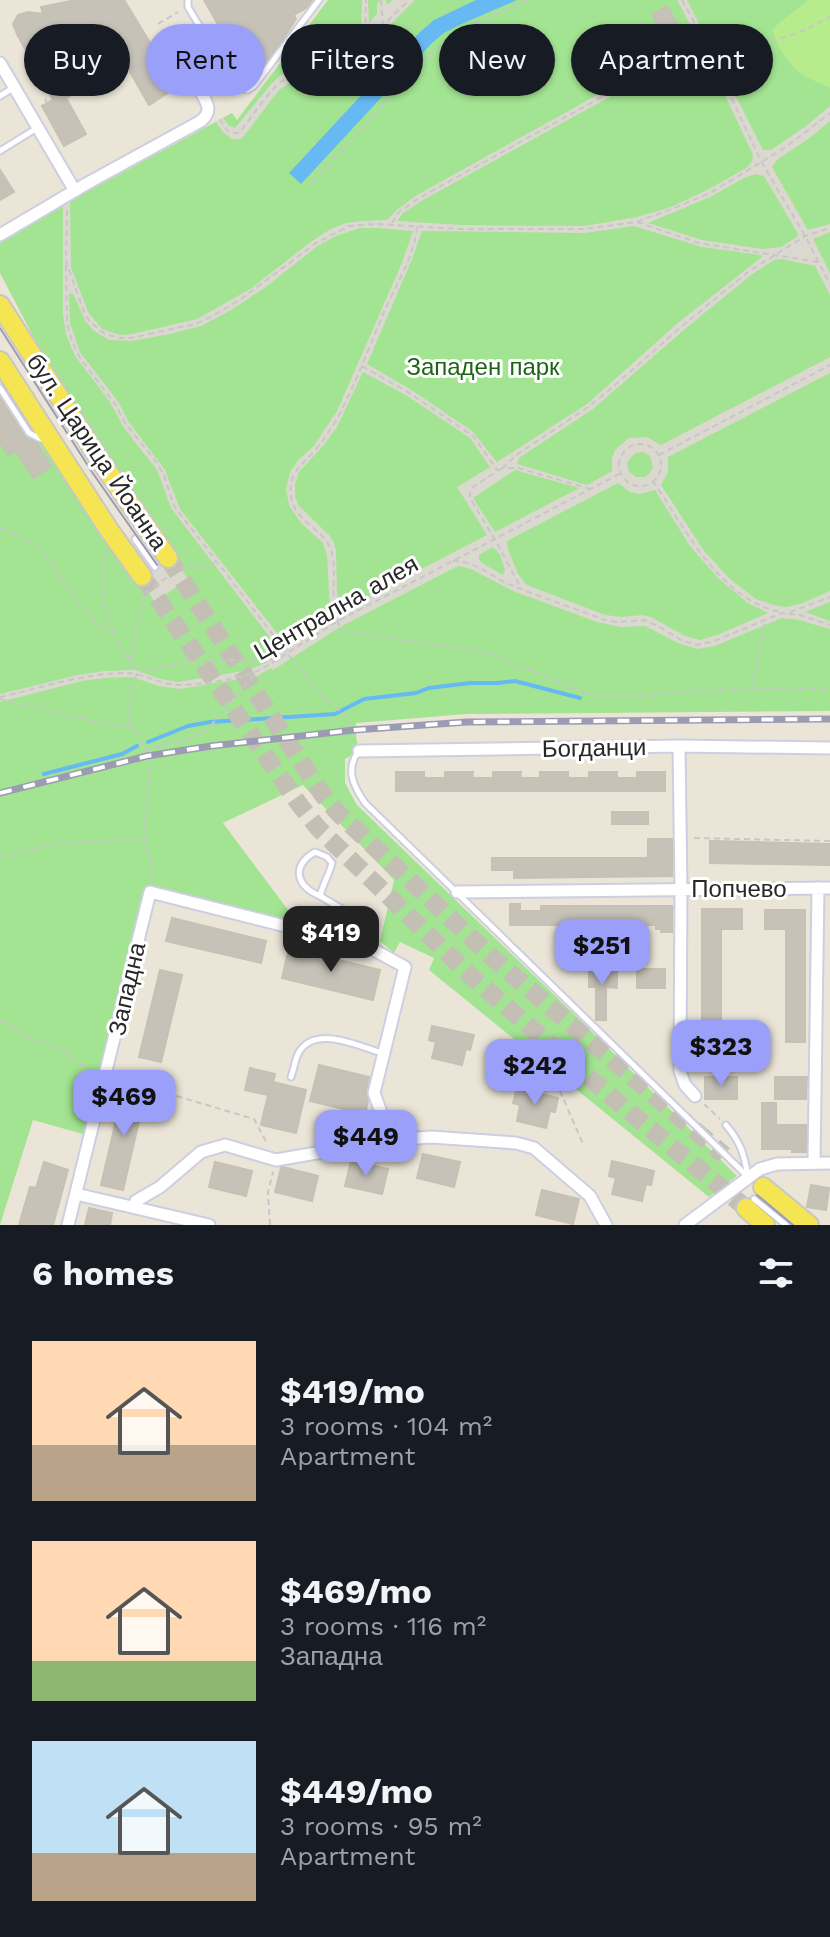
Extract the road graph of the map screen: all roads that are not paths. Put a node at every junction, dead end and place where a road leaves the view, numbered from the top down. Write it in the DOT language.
graph roads {
  1 [pos="188,0"];
  2 [pos="319,0"];
  3 [pos="0,63"];
  4 [pos="14,87"];
  5 [pos="0,96"];
  6 [pos="204,96"];
  7 [pos="38,128"];
  8 [pos="0,151"];
  9 [pos="71,193"];
  10 [pos="0,235"];
  11 [pos="0,305"];
  12 [pos="0,361"];
  13 [pos="0,388"];
  14 [pos="53,444"];
  15 [pos="135,539"];
  16 [pos="155,567"];
  17 [pos="679,746"];
  18 [pos="830,748"];
  19 [pos="359,751"];
  20 [pos="824,888"];
  21 [pos="681,889"];
  22 [pos="457,892"];
  23 [pos="320,896"];
  24 [pos="374,950"];
  25 [pos="383,1053"];
  26 [pos="291,1077"];
  27 [pos="695,1096"];
  28 [pos="726,1125"];
  29 [pos="391,1140"];
  30 [pos="814,1162"];
  31 [pos="830,1163"];
  32 [pos="753,1193"];
  33 [pos="76,1194"];
  34 [pos="134,1207"];
  35 [pos="68,1225"];
  36 [pos="209,1225"];
  37 [pos="606,1225"];
  38 [pos="685,1225"];
  39 [pos="765,1225"];
  40 [pos="786,1225"];
  41 [pos="809,1225"];
  1 -- 2 [label="lane"];
  3 -- 4 [label="street"];
  4 -- 5 [label="lane"];
  4 -- 7 [label="street"];
  6 -- 9 [label="street"];
  7 -- 8 [label="lane"];
  7 -- 9 [label="street"];
  9 -- 10 [label="street"];
  11 -- 16 [label="main road, бул. Царица Йоанна"];
  12 -- 14 [label="main road, бул. Царица Йоанна"];
  13 -- 14 [label="lane"];
  14 -- 16 [label="main road, бул. Царица Йоанна"];
  15 -- 16 [label="lane"];
  17 -- 18 [label="street, Богданци"];
  17 -- 19 [label="street, Богданци"];
  17 -- 21 [label="street"];
  19 -- 22 [label="lane"];
  20 -- 21 [label="street, Попчево"];
  20 -- 30 [label="street"];
  21 -- 22 [label="street, Попчево"];
  21 -- 27 [label="street"];
  22 -- 32 [label="lane"];
  23 -- 23 [label="lane"];
  23 -- 24 [label="lane"];
  24 -- 25 [label="street"];
  24 -- 33 [label="street, Западна"];
  25 -- 26 [label="lane"];
  25 -- 29 [label="street"];
  28 -- 32 [label="lane"];
  29 -- 34 [label="street"];
  29 -- 37 [label="street"];
  30 -- 31 [label="street"];
  30 -- 32 [label="street"];
  32 -- 38 [label="street"];
  32 -- 39 [label="main road"];
  32 -- 40 [label="lane"];
  32 -- 41 [label="main road"];
  33 -- 34 [label="street"];
  33 -- 35 [label="street, Западна"];
  34 -- 36 [label="street"];
}
